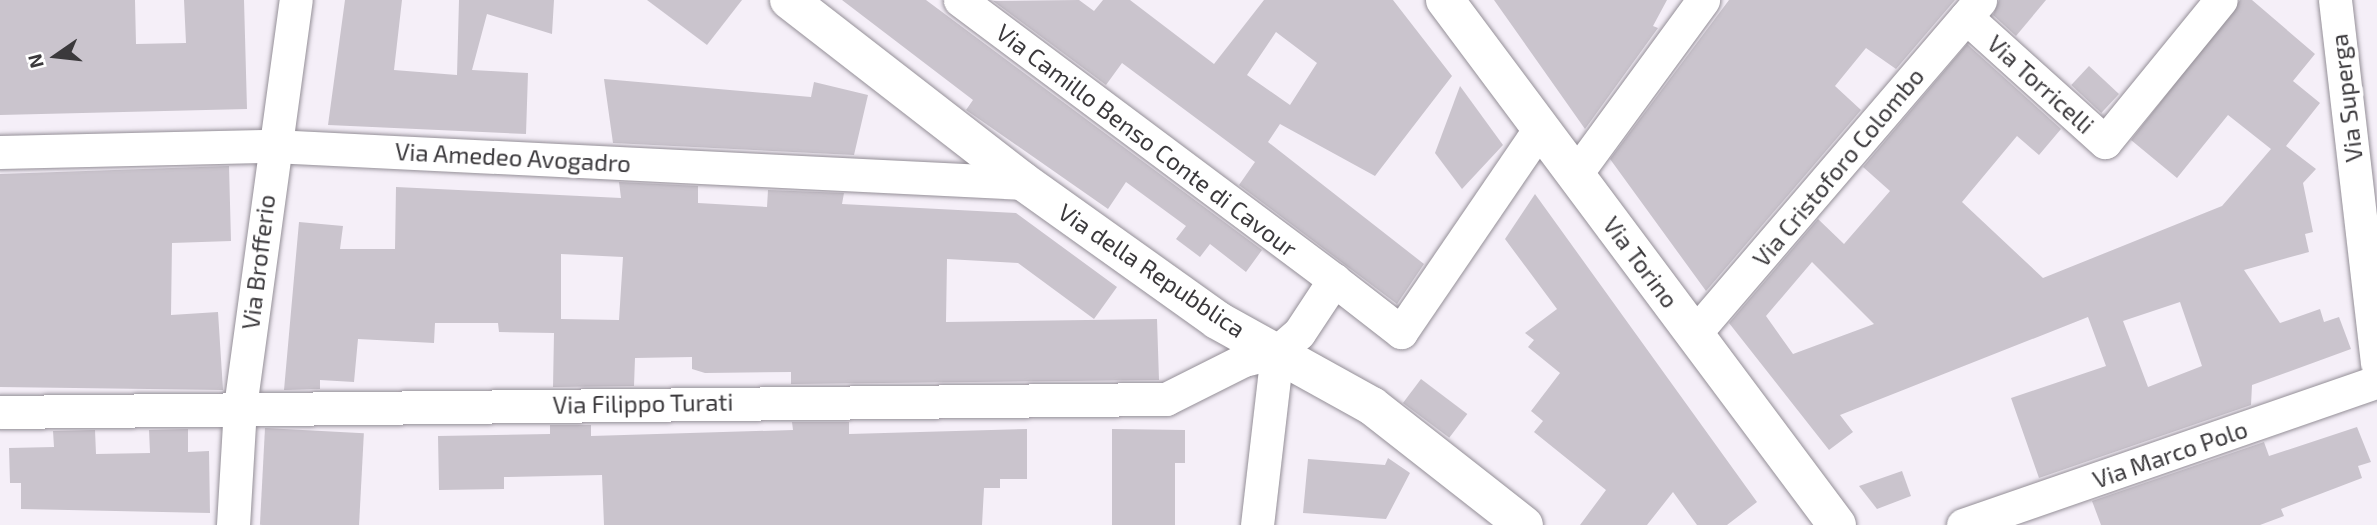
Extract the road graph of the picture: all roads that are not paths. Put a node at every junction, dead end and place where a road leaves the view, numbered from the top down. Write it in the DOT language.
graph roads {
  1 [pos="296,0"];
  2 [pos="789,0"];
  3 [pos="960,0"];
  4 [pos="1445,0"];
  5 [pos="1703,0"];
  6 [pos="2221,0"];
  7 [pos="2335,0"];
  8 [pos="1973,8"];
  9 [pos="1540,128"];
  10 [pos="273,146"];
  11 [pos="0,152"];
  12 [pos="1576,175"];
  13 [pos="2366,175"];
  14 [pos="1025,183"];
  15 [pos="1334,280"];
  16 [pos="1695,333"];
  17 [pos="1277,352"];
  18 [pos="2377,363"];
  19 [pos="2377,382"];
  20 [pos="240,407"];
  21 [pos="0,412"];
  22 [pos="233,525"];
  23 [pos="1257,525"];
  24 [pos="1524,525"];
  25 [pos="1837,525"];
  26 [pos="1963,525"];
  1 -- 10 [label="street, Via Brofferio"];
  2 -- 14 [label="street, Via della Repubblica"];
  3 -- 15 [label="street, Via Camillo Benso Conte di Cavour"];
  4 -- 9 [label="street, Via Torino"];
  5 -- 12 [label="street"];
  6 -- 8 [label="street, Via Torricelli"];
  7 -- 13 [label="street, Via Superga"];
  8 -- 16 [label="street, Via Cristoforo Colombo"];
  9 -- 12 [label="street, Via Torino"];
  9 -- 15 [label="street, Via Camillo Benso Conte di Cavour"];
  10 -- 11 [label="street, Via Amedeo Avogadro"];
  10 -- 14 [label="street, Via Amedeo Avogadro"];
  10 -- 20 [label="street, Via Brofferio"];
  12 -- 16 [label="street, Via Torino"];
  13 -- 18 [label="street, Via Superga"];
  14 -- 17 [label="street, Via della Repubblica"];
  15 -- 17 [label="street"];
  16 -- 25 [label="street, Via Torino"];
  17 -- 20 [label="street, Via Filippo Turati"];
  17 -- 23 [label="street"];
  17 -- 24 [label="street, Via della Repubblica"];
  19 -- 26 [label="street, Via Marco Polo"];
  20 -- 21 [label="street, Via Filippo Turati"];
  20 -- 22 [label="street, Via Brofferio"];
}
